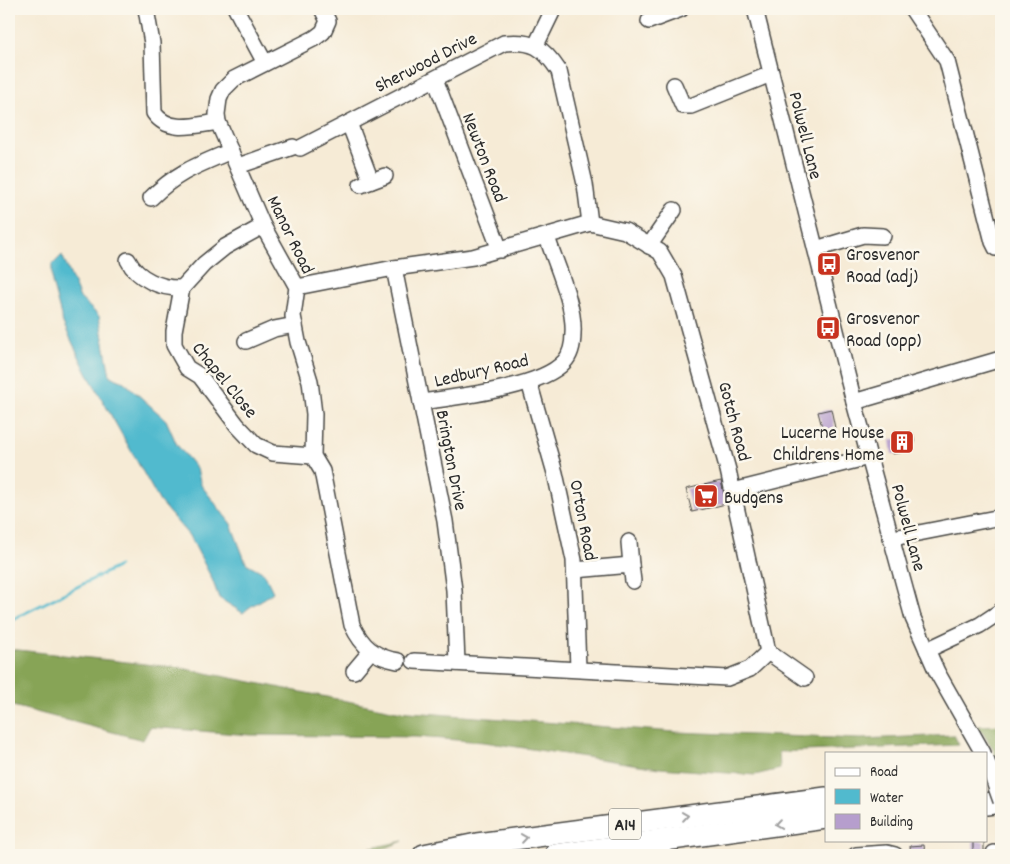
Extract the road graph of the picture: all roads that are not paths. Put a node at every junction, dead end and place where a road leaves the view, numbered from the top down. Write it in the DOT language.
graph roads {
  1 [pos="146,9"];
  2 [pos="236,9"];
  3 [pos="322,9"];
  4 [pos="681,9"];
  5 [pos="755,9"];
  6 [pos="912,9"];
  7 [pos="553,10"];
  8 [pos="649,21"];
  9 [pos="536,45"];
  10 [pos="265,63"];
  11 [pos="771,74"];
  12 [pos="435,79"];
  13 [pos="674,85"];
  14 [pos="218,122"];
  15 [pos="349,123"];
  16 [pos="231,151"];
  17 [pos="238,166"];
  18 [pos="373,181"];
  19 [pos="151,198"];
  20 [pos="674,210"];
  21 [pos="590,223"];
  22 [pos="264,226"];
  23 [pos="996,235"];
  24 [pos="883,236"];
  25 [pos="547,237"];
  26 [pos="649,246"];
  27 [pos="816,249"];
  28 [pos="500,250"];
  29 [pos="128,260"];
  30 [pos="394,268"];
  31 [pos="182,288"];
  32 [pos="297,288"];
  33 [pos="295,325"];
  34 [pos="246,341"];
  35 [pos="1001,360"];
  36 [pos="529,382"];
  37 [pos="421,402"];
  38 [pos="854,402"];
  39 [pos="313,456"];
  40 [pos="869,456"];
  41 [pos="733,491"];
  42 [pos="1001,517"];
  43 [pos="893,538"];
  44 [pos="630,542"];
  45 [pos="631,565"];
  46 [pos="575,570"];
  47 [pos="633,581"];
  48 [pos="1001,611"];
  49 [pos="1001,621"];
  50 [pos="980,625"];
  51 [pos="927,650"];
  52 [pos="370,652"];
  53 [pos="768,652"];
  54 [pos="398,661"];
  55 [pos="414,661"];
  56 [pos="457,663"];
  57 [pos="578,668"];
  58 [pos="354,671"];
  59 [pos="805,678"];
  60 [pos="983,752"];
  61 [pos="988,765"];
  62 [pos="1001,780"];
  63 [pos="988,782"];
  64 [pos="825,798"];
  65 [pos="1001,802"];
  66 [pos="988,804"];
  67 [pos="825,818"];
  68 [pos="424,855"];
  69 [pos="555,855"];
  70 [pos="856,855"];
  71 [pos="895,855"];
  1 -- 14 [label="street"];
  2 -- 10 [label="street"];
  3 -- 10 [label="street"];
  4 -- 8 [label="street"];
  5 -- 11 [label="street, Polwell Lane"];
  6 -- 23 [label="street"];
  7 -- 9 [label="street"];
  9 -- 12 [label="street, Sherwood Drive"];
  9 -- 21 [label="street"];
  10 -- 14 [label="street"];
  11 -- 13 [label="street"];
  11 -- 27 [label="street, Polwell Lane"];
  12 -- 15 [label="street, Sherwood Drive"];
  12 -- 28 [label="street, Newton Road"];
  14 -- 16 [label="street, Manor Road"];
  15 -- 17 [label="street, Sherwood Drive"];
  15 -- 18 [label="street"];
  16 -- 17 [label="street, Manor Road"];
  16 -- 19 [label="street"];
  17 -- 22 [label="street, Manor Road"];
  20 -- 26 [label="street"];
  21 -- 25 [label="street"];
  21 -- 26 [label="street, Gotch Road"];
  22 -- 31 [label="street"];
  22 -- 32 [label="street, Manor Road"];
  24 -- 27 [label="street"];
  25 -- 28 [label="street"];
  25 -- 36 [label="street, Ledbury Road"];
  26 -- 41 [label="street, Gotch Road"];
  27 -- 38 [label="street, Polwell Lane"];
  28 -- 30 [label="street"];
  29 -- 31 [label="street"];
  30 -- 32 [label="street"];
  30 -- 37 [label="street, Brington Drive"];
  31 -- 39 [label="street, Chapel Close"];
  32 -- 33 [label="street, Manor Road"];
  33 -- 34 [label="street"];
  33 -- 39 [label="street, Manor Road"];
  35 -- 38 [label="street"];
  36 -- 37 [label="street, Ledbury Road"];
  36 -- 46 [label="street, Orton Road"];
  37 -- 56 [label="street, Brington Drive"];
  38 -- 40 [label="street, Polwell Lane"];
  39 -- 52 [label="street, Manor Road"];
  40 -- 41 [label="street"];
  40 -- 43 [label="street, Polwell Lane"];
  41 -- 53 [label="street, Gotch Road"];
  42 -- 43 [label="street"];
  43 -- 51 [label="street, Polwell Lane"];
  44 -- 45 [label="street"];
  45 -- 46 [label="street"];
  45 -- 47 [label="street"];
  46 -- 57 [label="street, Orton Road"];
  48 -- 50 [label="street"];
  49 -- 50 [label="street"];
  50 -- 51 [label="street"];
  51 -- 60 [label="street, Polwell Lane"];
  52 -- 54 [label="street"];
  52 -- 58 [label="street"];
  53 -- 57 [label="street"];
  53 -- 59 [label="street"];
  55 -- 56 [label="street"];
  56 -- 57 [label="street"];
  61 -- 65 [label="street, Polwell Lane, bridge"];
  62 -- 63 [label="highway"];
  68 -- 64 [label="highway, A14, one-way"];
  65 -- 66 [label="highway"];
  67 -- 69 [label="highway, A14, one-way"];
  70 -- 71 [label="street"];
}
